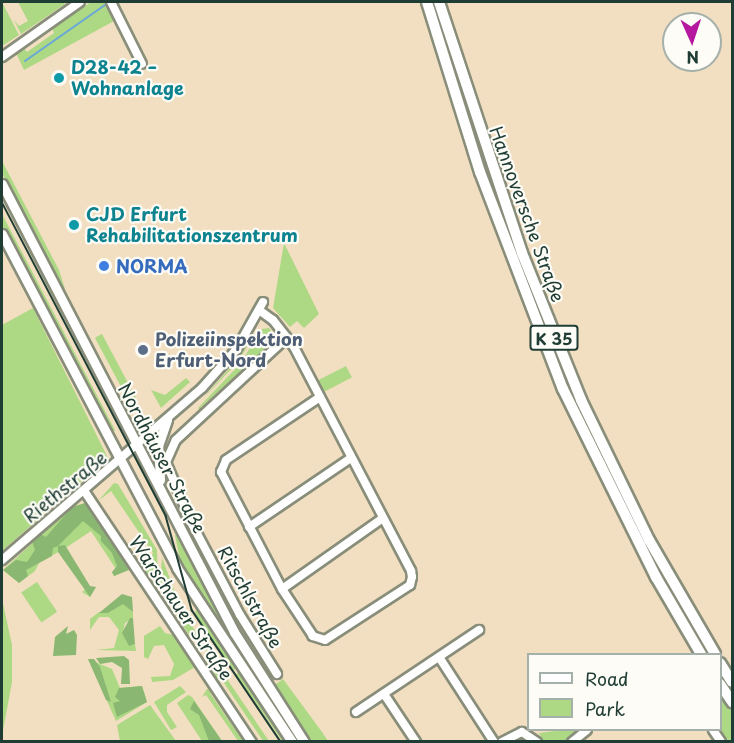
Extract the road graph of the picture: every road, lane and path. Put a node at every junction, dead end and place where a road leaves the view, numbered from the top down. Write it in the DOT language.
graph roads {
  1 [pos="80,2"];
  2 [pos="111,2"];
  3 [pos="427,2"];
  4 [pos="439,2"];
  5 [pos="2,57"];
  6 [pos="142,64"];
  7 [pos="2,184"];
  8 [pos="2,234"];
  9 [pos="263,302"];
  10 [pos="259,310"];
  11 [pos="285,339"];
  12 [pos="320,397"];
  13 [pos="167,420"];
  14 [pos="138,444"];
  15 [pos="351,458"];
  16 [pos="120,461"];
  17 [pos="85,492"];
  18 [pos="165,494"];
  19 [pos="383,518"];
  20 [pos="249,527"];
  21 [pos="2,560"];
  22 [pos="282,589"];
  23 [pos="479,630"];
  24 [pos="700,653"];
  25 [pos="715,653"];
  26 [pos="439,657"];
  27 [pos="722,666"];
  28 [pos="277,674"];
  29 [pos="732,682"];
  30 [pos="722,687"];
  31 [pos="384,694"];
  32 [pos="732,702"];
  33 [pos="356,712"];
  34 [pos="584,731"];
  35 [pos="252,741"];
  36 [pos="292,741"];
  37 [pos="304,741"];
  38 [pos="416,741"];
  39 [pos="494,741"];
  40 [pos="502,741"];
  41 [pos="537,741"];
  42 [pos="572,741"];
  1 -- 5 [label="street"];
  2 -- 6 [label="street"];
  3 -- 24 [label="highway, Hannoversche Straße / K 35"];
  4 -- 25 [label="highway, Hannoversche Straße / K 35"];
  7 -- 14 [label="main road, Nordhäuser Straße"];
  8 -- 16 [label="main road, Nordhäuser Straße"];
  9 -- 10 [label="street, Riethstraße"];
  10 -- 11 [label="street"];
  10 -- 13 [label="street, Riethstraße"];
  11 -- 12 [label="street"];
  11 -- 28 [label="street, Ritschlstraße"];
  12 -- 15 [label="street"];
  12 -- 20 [label="street"];
  13 -- 14 [label="street, Riethstraße"];
  13 -- 18 [label="main road"];
  14 -- 16 [label="street, Riethstraße"];
  14 -- 18 [label="main road, Nordhäuser Straße"];
  15 -- 19 [label="street"];
  15 -- 20 [label="street"];
  16 -- 17 [label="street, Riethstraße"];
  16 -- 36 [label="main road, Nordhäuser Straße"];
  17 -- 21 [label="street, Riethstraße"];
  17 -- 35 [label="street, Warschauer Straße"];
  18 -- 37 [label="main road, Nordhäuser Straße"];
  19 -- 22 [label="street"];
  19 -- 22 [label="street"];
  20 -- 22 [label="street"];
  23 -- 26 [label="street"];
  26 -- 31 [label="street"];
  26 -- 39 [label="street"];
  27 -- 29 [label="highway"];
  30 -- 32 [label="highway"];
  31 -- 33 [label="street"];
  31 -- 38 [label="street"];
  34 -- 42 [label="street"];
  40 -- 41 [label="street"];
}
